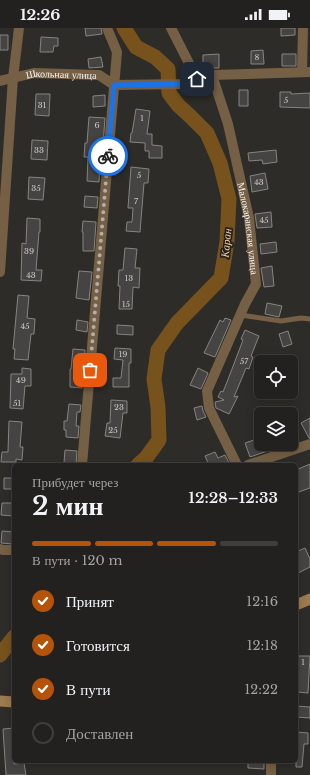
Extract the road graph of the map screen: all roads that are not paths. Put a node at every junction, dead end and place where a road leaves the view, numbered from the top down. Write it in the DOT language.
graph roads {
  1 [pos="19,28"];
  2 [pos="107,28"];
  3 [pos="171,28"];
  4 [pos="303,28"];
  5 [pos="306,72"];
  6 [pos="212,75"];
  7 [pos="13,78"];
  8 [pos="197,79"];
  9 [pos="0,81"];
  10 [pos="114,85"];
  11 [pos="0,272"];
  12 [pos="240,315"];
  13 [pos="310,319"];
  14 [pos="310,444"];
  15 [pos="82,463"];
  16 [pos="236,463"];
  17 [pos="254,463"];
  18 [pos="0,549"];
  19 [pos="12,550"];
  20 [pos="310,599"];
  21 [pos="298,604"];
  22 [pos="12,702"];
  23 [pos="0,704"];
  24 [pos="270,763"];
  25 [pos="271,775"];
  1 -- 7 [label="street"];
  2 -- 10 [label="street"];
  3 -- 8 [label="street"];
  4 -- 5 [label="street"];
  5 -- 6 [label="street"];
  6 -- 8 [label="street"];
  6 -- 12 [label="street, Малокаранская улица"];
  7 -- 9 [label="street, Школьная улица"];
  7 -- 10 [label="street, Школьная улица"];
  7 -- 11 [label="street"];
  8 -- 10 [label="street"];
  10 -- 15 [label="street"];
  12 -- 13 [label="lane"];
  12 -- 16 [label="street, Малокаранская улица"];
  14 -- 17 [label="street"];
  18 -- 19 [label="street"];
  20 -- 21 [label="main road"];
  22 -- 23 [label="main road"];
  24 -- 25 [label="street"];
}
